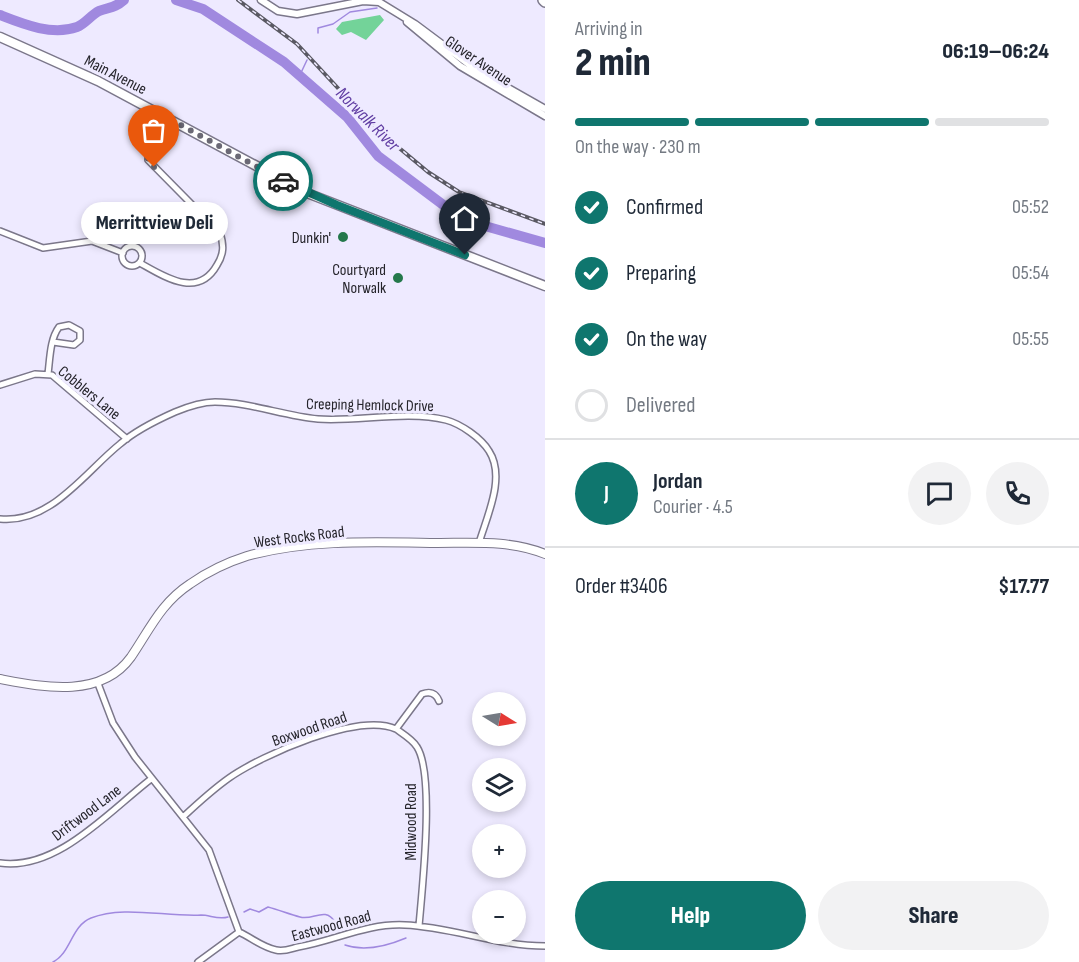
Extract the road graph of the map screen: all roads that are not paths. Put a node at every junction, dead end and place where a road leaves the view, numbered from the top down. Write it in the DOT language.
graph roads {
  1 [pos="261,0"];
  2 [pos="404,19"];
  3 [pos="0,37"];
  4 [pos="545,110"];
  5 [pos="157,112"];
  6 [pos="545,116"];
  7 [pos="0,231"];
  8 [pos="124,251"];
  9 [pos="140,263"];
  10 [pos="545,286"];
  11 [pos="53,342"];
  12 [pos="48,374"];
  13 [pos="0,385"];
  14 [pos="127,439"];
  15 [pos="0,519"];
  16 [pos="479,543"];
  17 [pos="545,554"];
  18 [pos="0,679"];
  19 [pos="97,681"];
  20 [pos="439,701"];
  21 [pos="396,729"];
  22 [pos="151,779"];
  23 [pos="183,817"];
  24 [pos="0,863"];
  25 [pos="419,926"];
  26 [pos="239,932"];
  27 [pos="545,946"];
  28 [pos="198,962"];
  1 -- 2 [label="street, Glover Avenue"];
  2 -- 4 [label="street, Glover Avenue"];
  2 -- 6 [label="street, Glover Avenue"];
  3 -- 5 [label="main road, Main Avenue"];
  5 -- 9 [label="street"];
  5 -- 10 [label="main road, Main Avenue"];
  7 -- 8 [label="street"];
  8 -- 9 [label="street"];
  8 -- 9 [label="street"];
  11 -- 11 [label="street"];
  11 -- 12 [label="street"];
  12 -- 13 [label="street, Cobblers Lane"];
  12 -- 14 [label="street, Cobblers Lane"];
  14 -- 15 [label="street, Creeping Hemlock Drive"];
  14 -- 16 [label="street, Creeping Hemlock Drive"];
  16 -- 17 [label="main road, West Rocks Road"];
  16 -- 19 [label="main road, West Rocks Road"];
  18 -- 19 [label="main road, West Rocks Road"];
  19 -- 22 [label="street"];
  20 -- 21 [label="street"];
  21 -- 23 [label="street, Boxwood Road"];
  21 -- 25 [label="street, Midwood Road"];
  22 -- 23 [label="street"];
  22 -- 24 [label="street, Driftwood Lane"];
  23 -- 26 [label="street"];
  25 -- 26 [label="street, Eastwood Road"];
  25 -- 27 [label="street, Eastwood Road"];
  26 -- 28 [label="street"];
}
